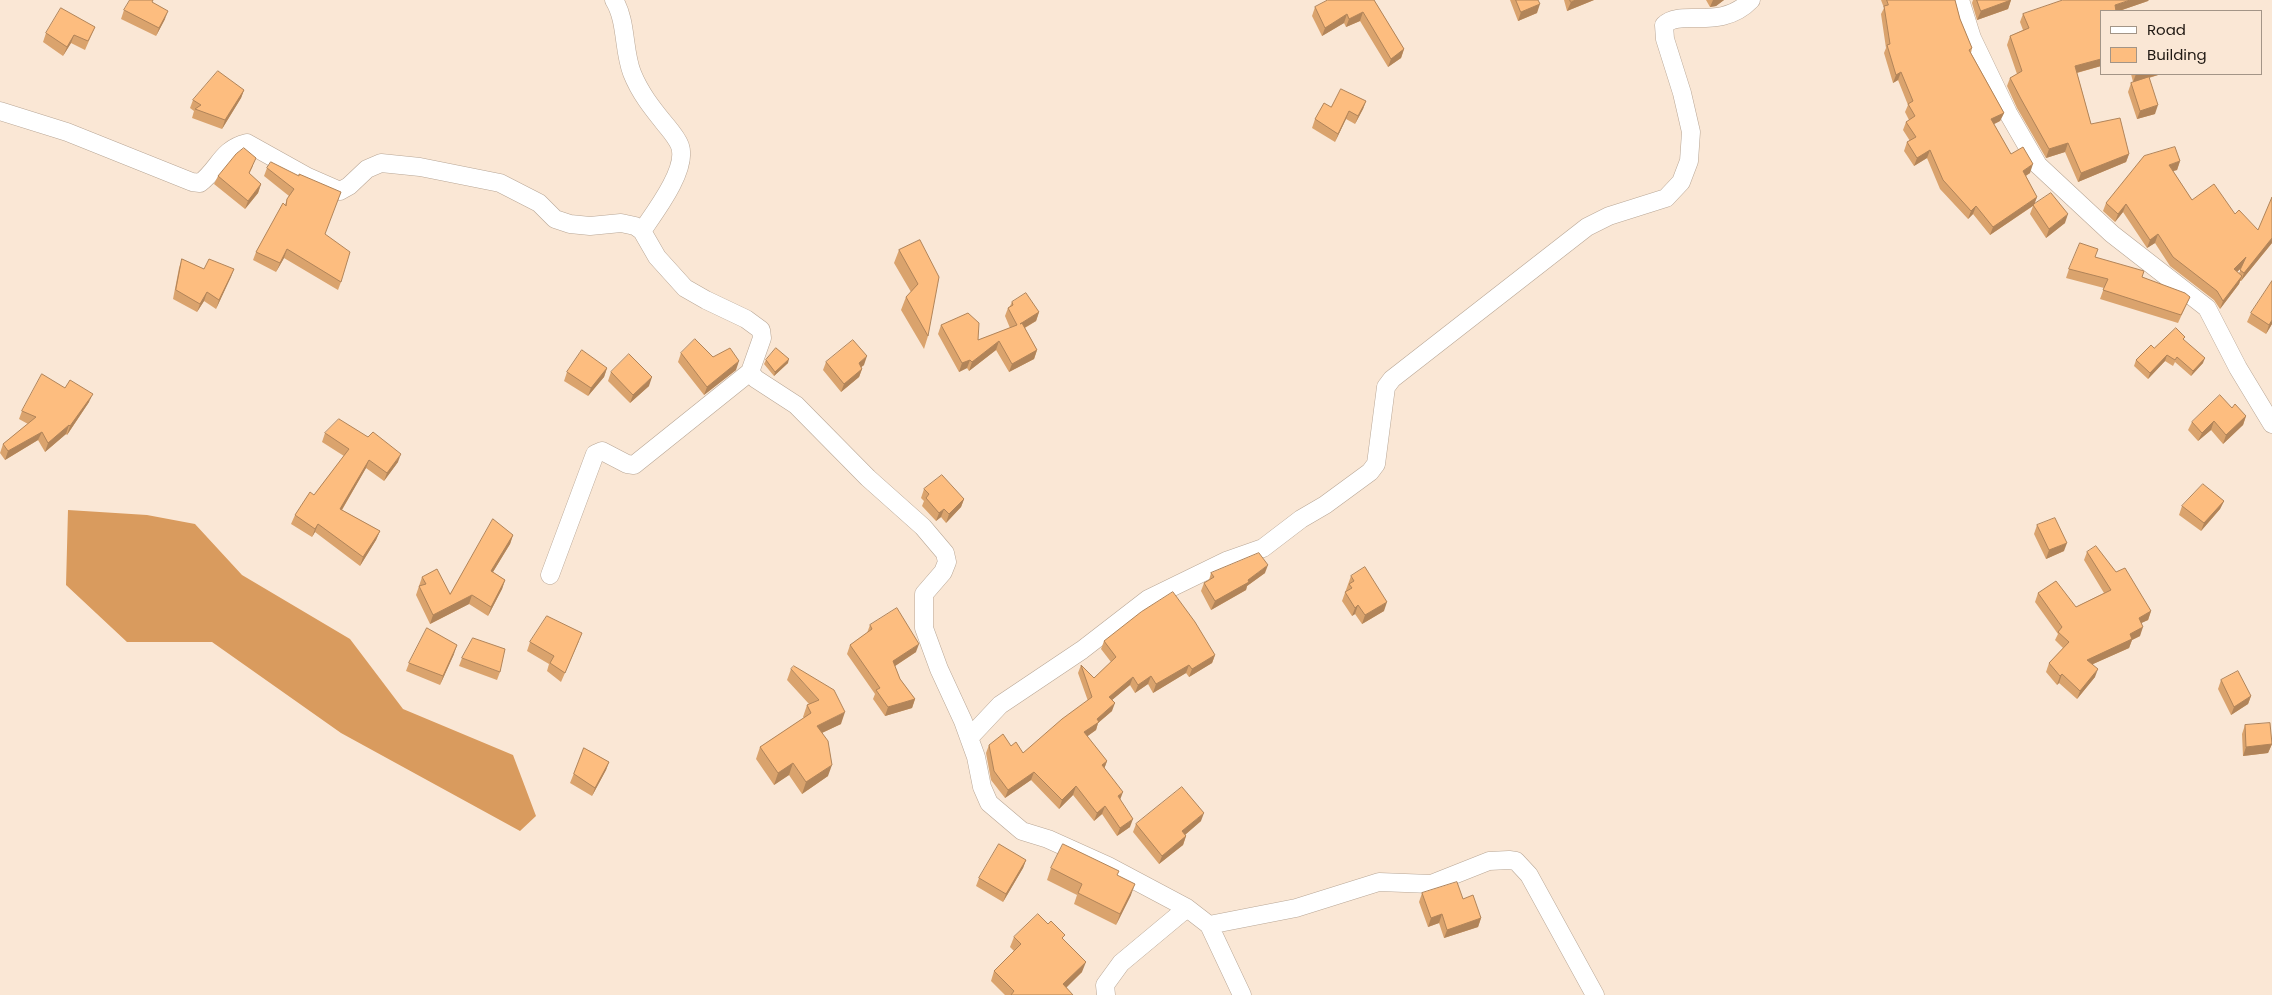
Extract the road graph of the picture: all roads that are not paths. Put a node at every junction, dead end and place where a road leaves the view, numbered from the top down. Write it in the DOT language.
graph roads {
  1 [pos="614,0"];
  2 [pos="1751,0"];
  3 [pos="1960,0"];
  4 [pos="0,111"];
  5 [pos="642,231"];
  6 [pos="750,372"];
  7 [pos="2272,424"];
  8 [pos="550,575"];
  9 [pos="969,738"];
  10 [pos="1186,908"];
  11 [pos="1209,925"];
  12 [pos="1106,995"];
  13 [pos="1242,995"];
  14 [pos="1595,995"];
  1 -- 5 [label="street"];
  2 -- 9 [label="street"];
  3 -- 7 [label="street"];
  4 -- 5 [label="street"];
  5 -- 6 [label="street"];
  6 -- 8 [label="street"];
  6 -- 9 [label="street"];
  9 -- 10 [label="street"];
  10 -- 11 [label="street"];
  10 -- 12 [label="street"];
  11 -- 13 [label="street"];
  11 -- 14 [label="street"];
}
